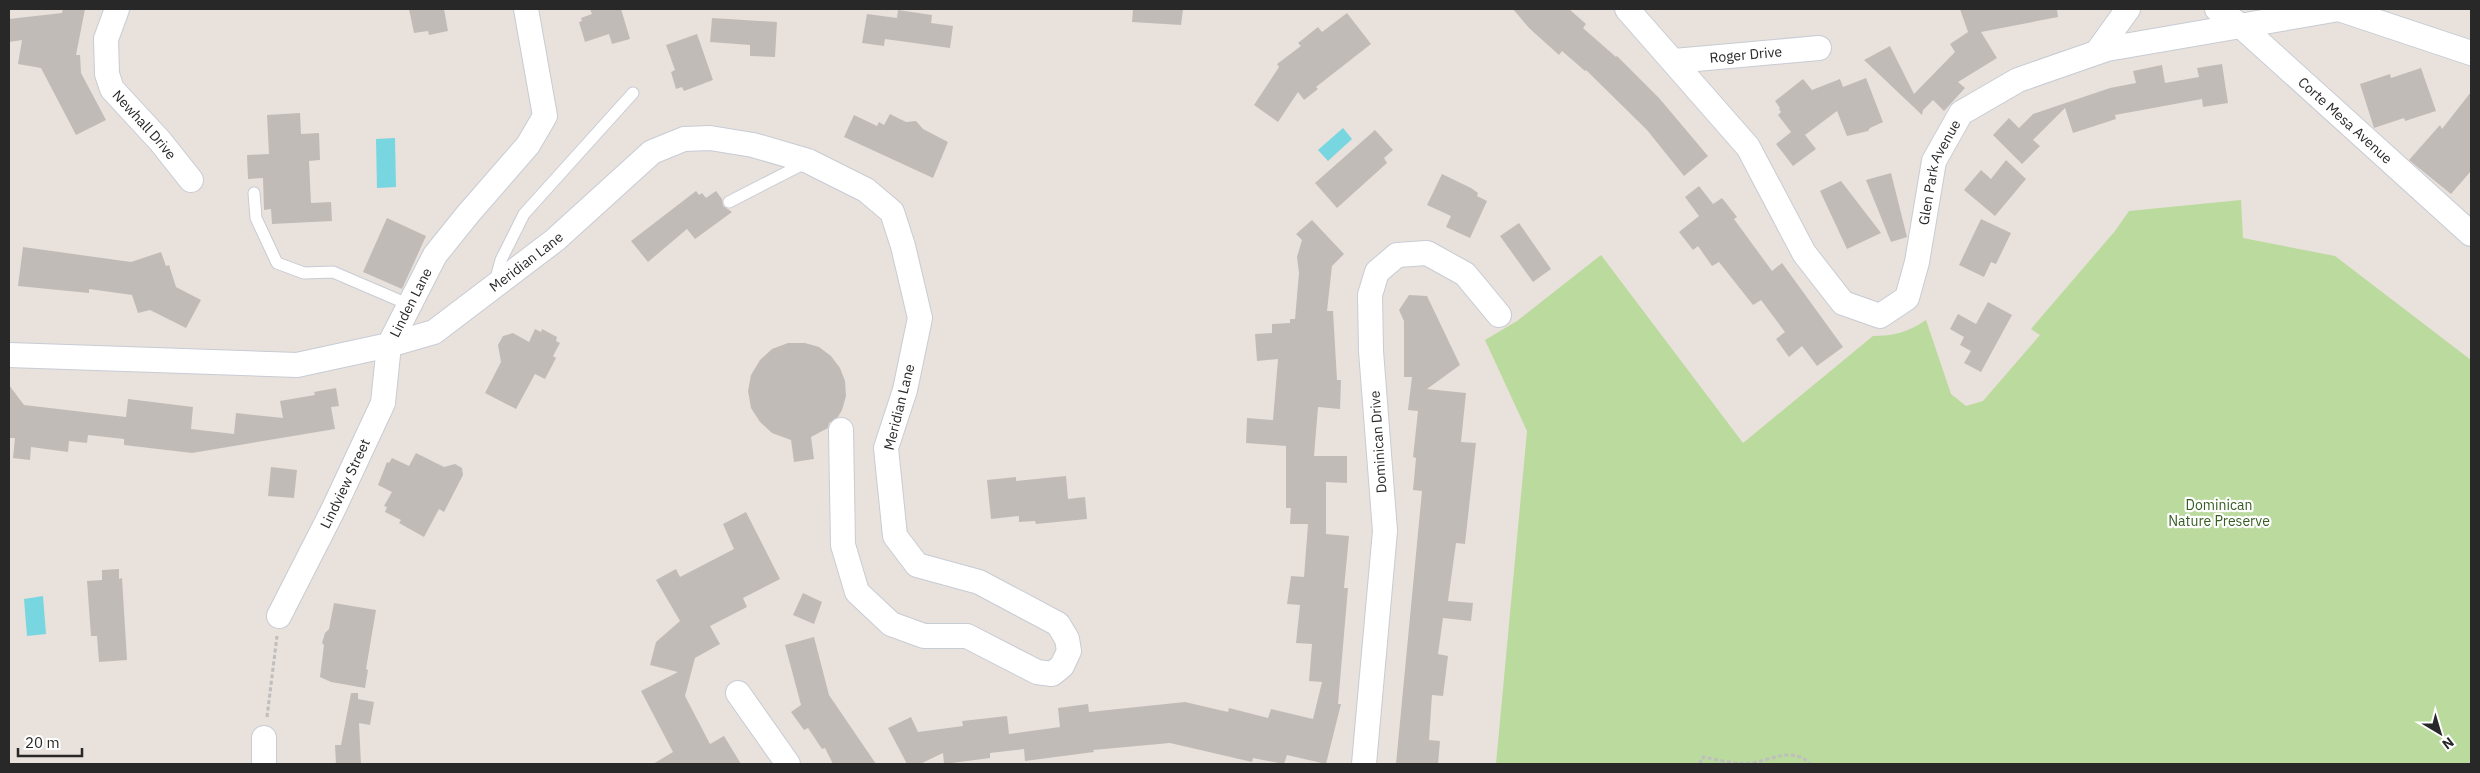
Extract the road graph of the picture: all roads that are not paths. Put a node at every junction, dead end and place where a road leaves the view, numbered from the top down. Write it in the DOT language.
graph roads {
  1 [pos="117,9"];
  2 [pos="526,9"];
  3 [pos="1627,9"];
  4 [pos="2128,9"];
  5 [pos="2217,9"];
  6 [pos="2241,26"];
  7 [pos="1819,48"];
  8 [pos="2097,52"];
  9 [pos="2471,54"];
  10 [pos="1674,61"];
  11 [pos="633,93"];
  12 [pos="808,161"];
  13 [pos="191,180"];
  14 [pos="254,193"];
  15 [pos="728,202"];
  16 [pos="2471,234"];
  17 [pos="493,288"];
  18 [pos="410,305"];
  19 [pos="1499,315"];
  20 [pos="389,346"];
  21 [pos="9,355"];
  22 [pos="840,430"];
  23 [pos="279,616"];
  24 [pos="738,693"];
  25 [pos="264,738"];
  26 [pos="264,764"];
  27 [pos="788,764"];
  28 [pos="1364,764"];
  1 -- 13 [label="street, Newhall Drive"];
  2 -- 18 [label="street, Linden Lane"];
  3 -- 10 [label="street, Glen Park Avenue"];
  4 -- 8 [label="street"];
  5 -- 6 [label="street, Corte Mesa Avenue"];
  6 -- 8 [label="street, Glen Park Avenue"];
  6 -- 9 [label="street, Glen Park Avenue"];
  6 -- 16 [label="street, Corte Mesa Avenue"];
  7 -- 10 [label="street, Roger Drive"];
  8 -- 10 [label="street, Glen Park Avenue"];
  11 -- 17 [label="lane"];
  12 -- 15 [label="lane"];
  12 -- 17 [label="street, Meridian Lane"];
  12 -- 22 [label="street, Meridian Lane"];
  14 -- 18 [label="lane"];
  17 -- 20 [label="street, Meridian Lane"];
  18 -- 20 [label="street, Linden Lane"];
  19 -- 28 [label="street, Dominican Drive"];
  20 -- 21 [label="street, Linden Lane"];
  20 -- 23 [label="street, Lindview Street"];
  24 -- 27 [label="street"];
  25 -- 26 [label="street"];
}
